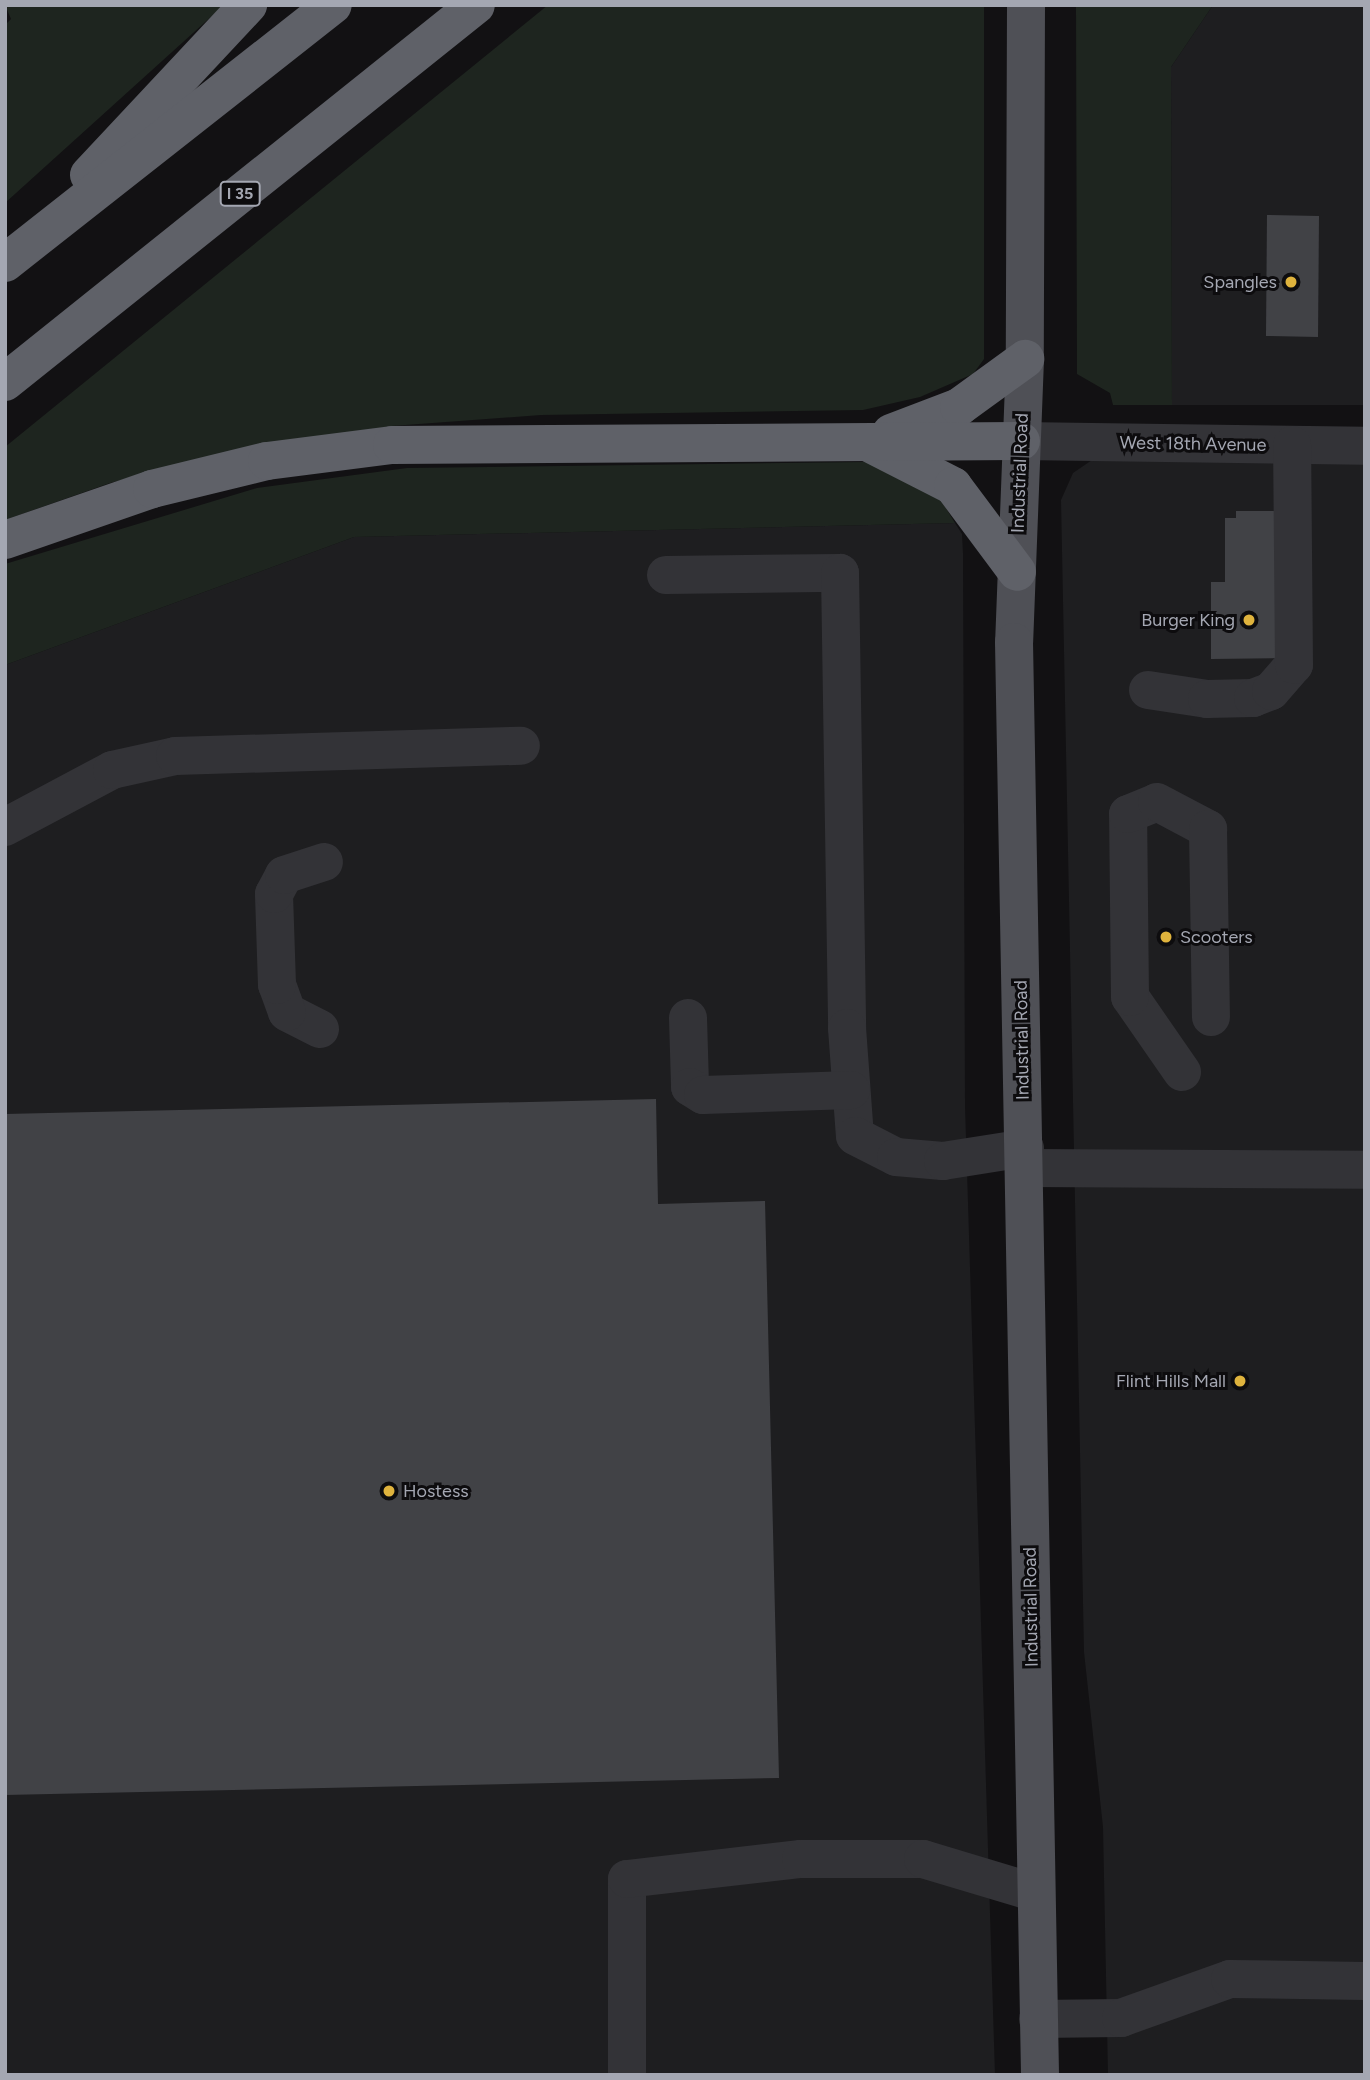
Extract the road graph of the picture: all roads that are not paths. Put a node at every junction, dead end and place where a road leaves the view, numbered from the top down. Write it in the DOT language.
graph roads {
  1 [pos="248,5"];
  2 [pos="333,5"];
  3 [pos="476,5"];
  4 [pos="1026,5"];
  5 [pos="17,253"];
  6 [pos="1025,359"];
  7 [pos="5,382"];
  8 [pos="1021,441"];
  9 [pos="866,442"];
  10 [pos="1292,445"];
  11 [pos="1365,446"];
  12 [pos="5,540"];
  13 [pos="1017,572"];
  14 [pos="666,575"];
  15 [pos="1148,690"];
  16 [pos="521,746"];
  17 [pos="5,827"];
  18 [pos="324,862"];
  19 [pos="1211,1017"];
  20 [pos="688,1018"];
  21 [pos="320,1029"];
  22 [pos="1182,1072"];
  23 [pos="852,1090"];
  24 [pos="1024,1158"];
  25 [pos="1365,1170"];
  26 [pos="1036,1893"];
  27 [pos="1365,1981"];
  28 [pos="1038,2019"];
  29 [pos="627,2075"];
  30 [pos="1040,2075"];
  1 -- 5 [label="highway"];
  2 -- 5 [label="highway"];
  3 -- 7 [label="highway, I 35"];
  4 -- 6 [label="main road, Industrial Road"];
  6 -- 8 [label="main road, Industrial Road"];
  6 -- 9 [label="highway"];
  8 -- 9 [label="highway"];
  8 -- 10 [label="street, West 18th Avenue"];
  8 -- 13 [label="main road, Industrial Road"];
  9 -- 12 [label="highway"];
  9 -- 13 [label="highway"];
  10 -- 11 [label="street, West 18th Avenue"];
  10 -- 15 [label="street"];
  13 -- 24 [label="main road, Industrial Road"];
  14 -- 23 [label="street"];
  16 -- 17 [label="street"];
  18 -- 21 [label="street"];
  19 -- 22 [label="street"];
  20 -- 23 [label="street"];
  23 -- 24 [label="street"];
  24 -- 25 [label="street"];
  24 -- 26 [label="main road, Industrial Road"];
  26 -- 28 [label="main road, Industrial Road"];
  26 -- 29 [label="street"];
  27 -- 28 [label="street"];
  28 -- 30 [label="main road, Industrial Road"];
}
